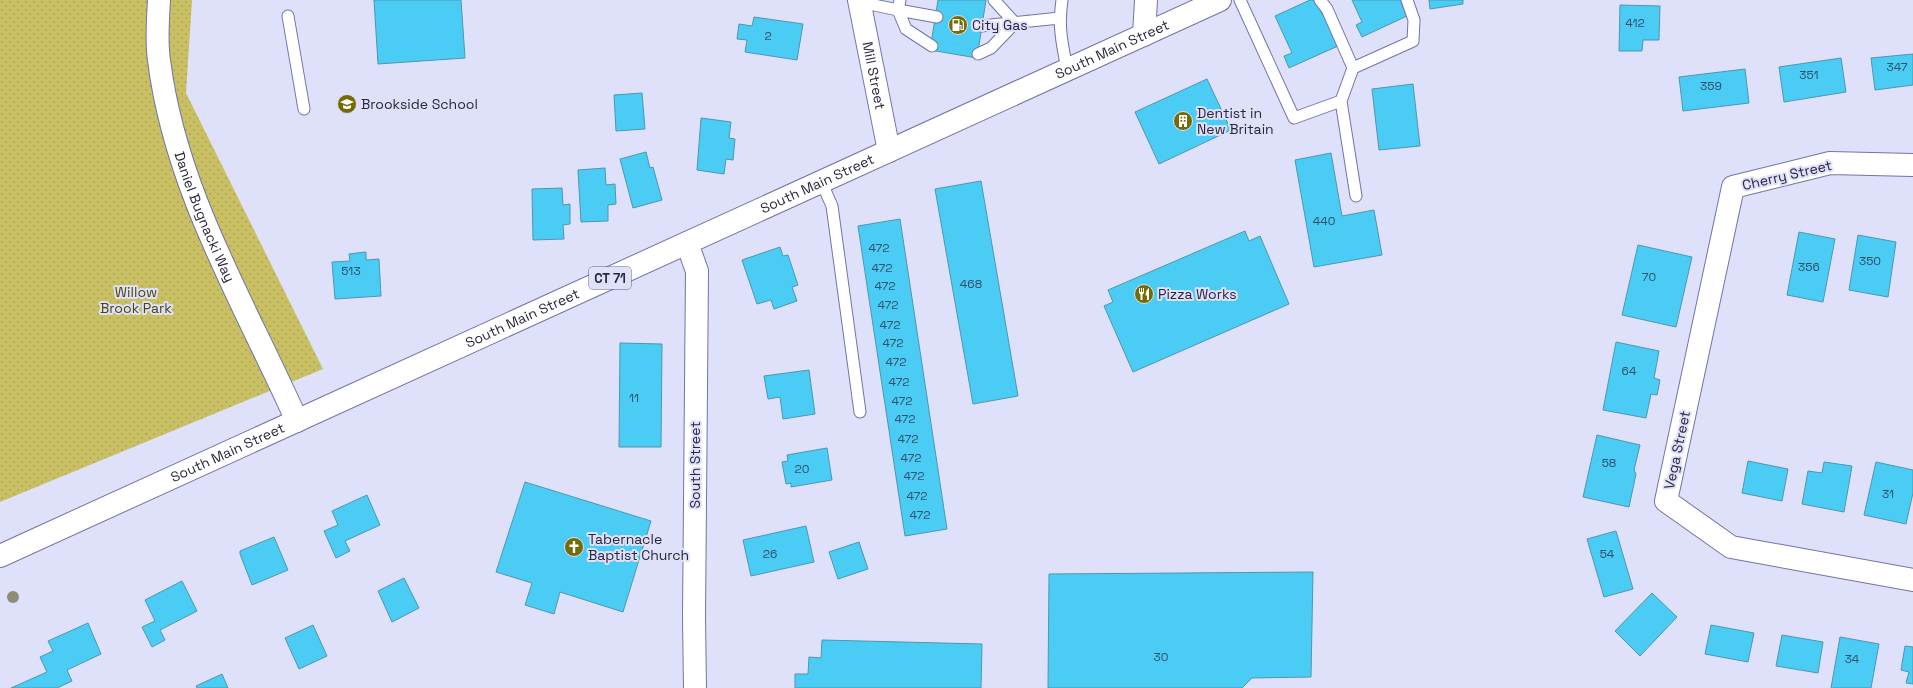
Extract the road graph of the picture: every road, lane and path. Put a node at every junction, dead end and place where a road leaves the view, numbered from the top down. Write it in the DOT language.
graph roads {
  1 [pos="159,0"];
  2 [pos="994,0"];
  3 [pos="1062,0"];
  4 [pos="1146,0"];
  5 [pos="1220,0"];
  6 [pos="1240,0"];
  7 [pos="1320,0"];
  8 [pos="1407,0"];
  9 [pos="860,1"];
  10 [pos="899,5"];
  11 [pos="288,16"];
  12 [pos="937,17"];
  13 [pos="1060,18"];
  14 [pos="1015,23"];
  15 [pos="981,26"];
  16 [pos="1144,35"];
  17 [pos="932,46"];
  18 [pos="978,54"];
  19 [pos="1353,68"];
  20 [pos="1067,69"];
  21 [pos="1341,101"];
  22 [pos="304,109"];
  23 [pos="889,151"];
  24 [pos="1913,164"];
  25 [pos="822,181"];
  26 [pos="1734,187"];
  27 [pos="1356,196"];
  28 [pos="687,243"];
  29 [pos="860,412"];
  30 [pos="297,421"];
  31 [pos="0,556"];
  32 [pos="1913,580"];
  33 [pos="695,688"];
  1 -- 30 [label="main road, Daniel Bugnacki Way"];
  2 -- 14 [label="lane"];
  3 -- 13 [label="lane"];
  4 -- 16 [label="main road"];
  5 -- 16 [label="main road, South Main Street / CT 71"];
  6 -- 21 [label="lane"];
  7 -- 19 [label="lane"];
  8 -- 19 [label="lane"];
  9 -- 10 [label="lane"];
  9 -- 23 [label="main road, Mill Street"];
  10 -- 12 [label="lane"];
  10 -- 17 [label="lane"];
  11 -- 22 [label="lane"];
  13 -- 14 [label="lane"];
  13 -- 20 [label="lane"];
  14 -- 15 [label="lane"];
  14 -- 18 [label="lane"];
  16 -- 20 [label="main road, South Main Street / CT 71"];
  19 -- 21 [label="lane"];
  20 -- 23 [label="main road, South Main Street / CT 71"];
  21 -- 27 [label="lane"];
  23 -- 25 [label="main road, South Main Street / CT 71"];
  24 -- 26 [label="main road, Cherry Street"];
  25 -- 28 [label="main road, South Main Street / CT 71"];
  25 -- 29 [label="lane"];
  26 -- 32 [label="main road, Vega Street"];
  28 -- 30 [label="main road, South Main Street / CT 71"];
  28 -- 33 [label="main road, South Street"];
  30 -- 31 [label="main road, South Main Street / CT 71"];
}
